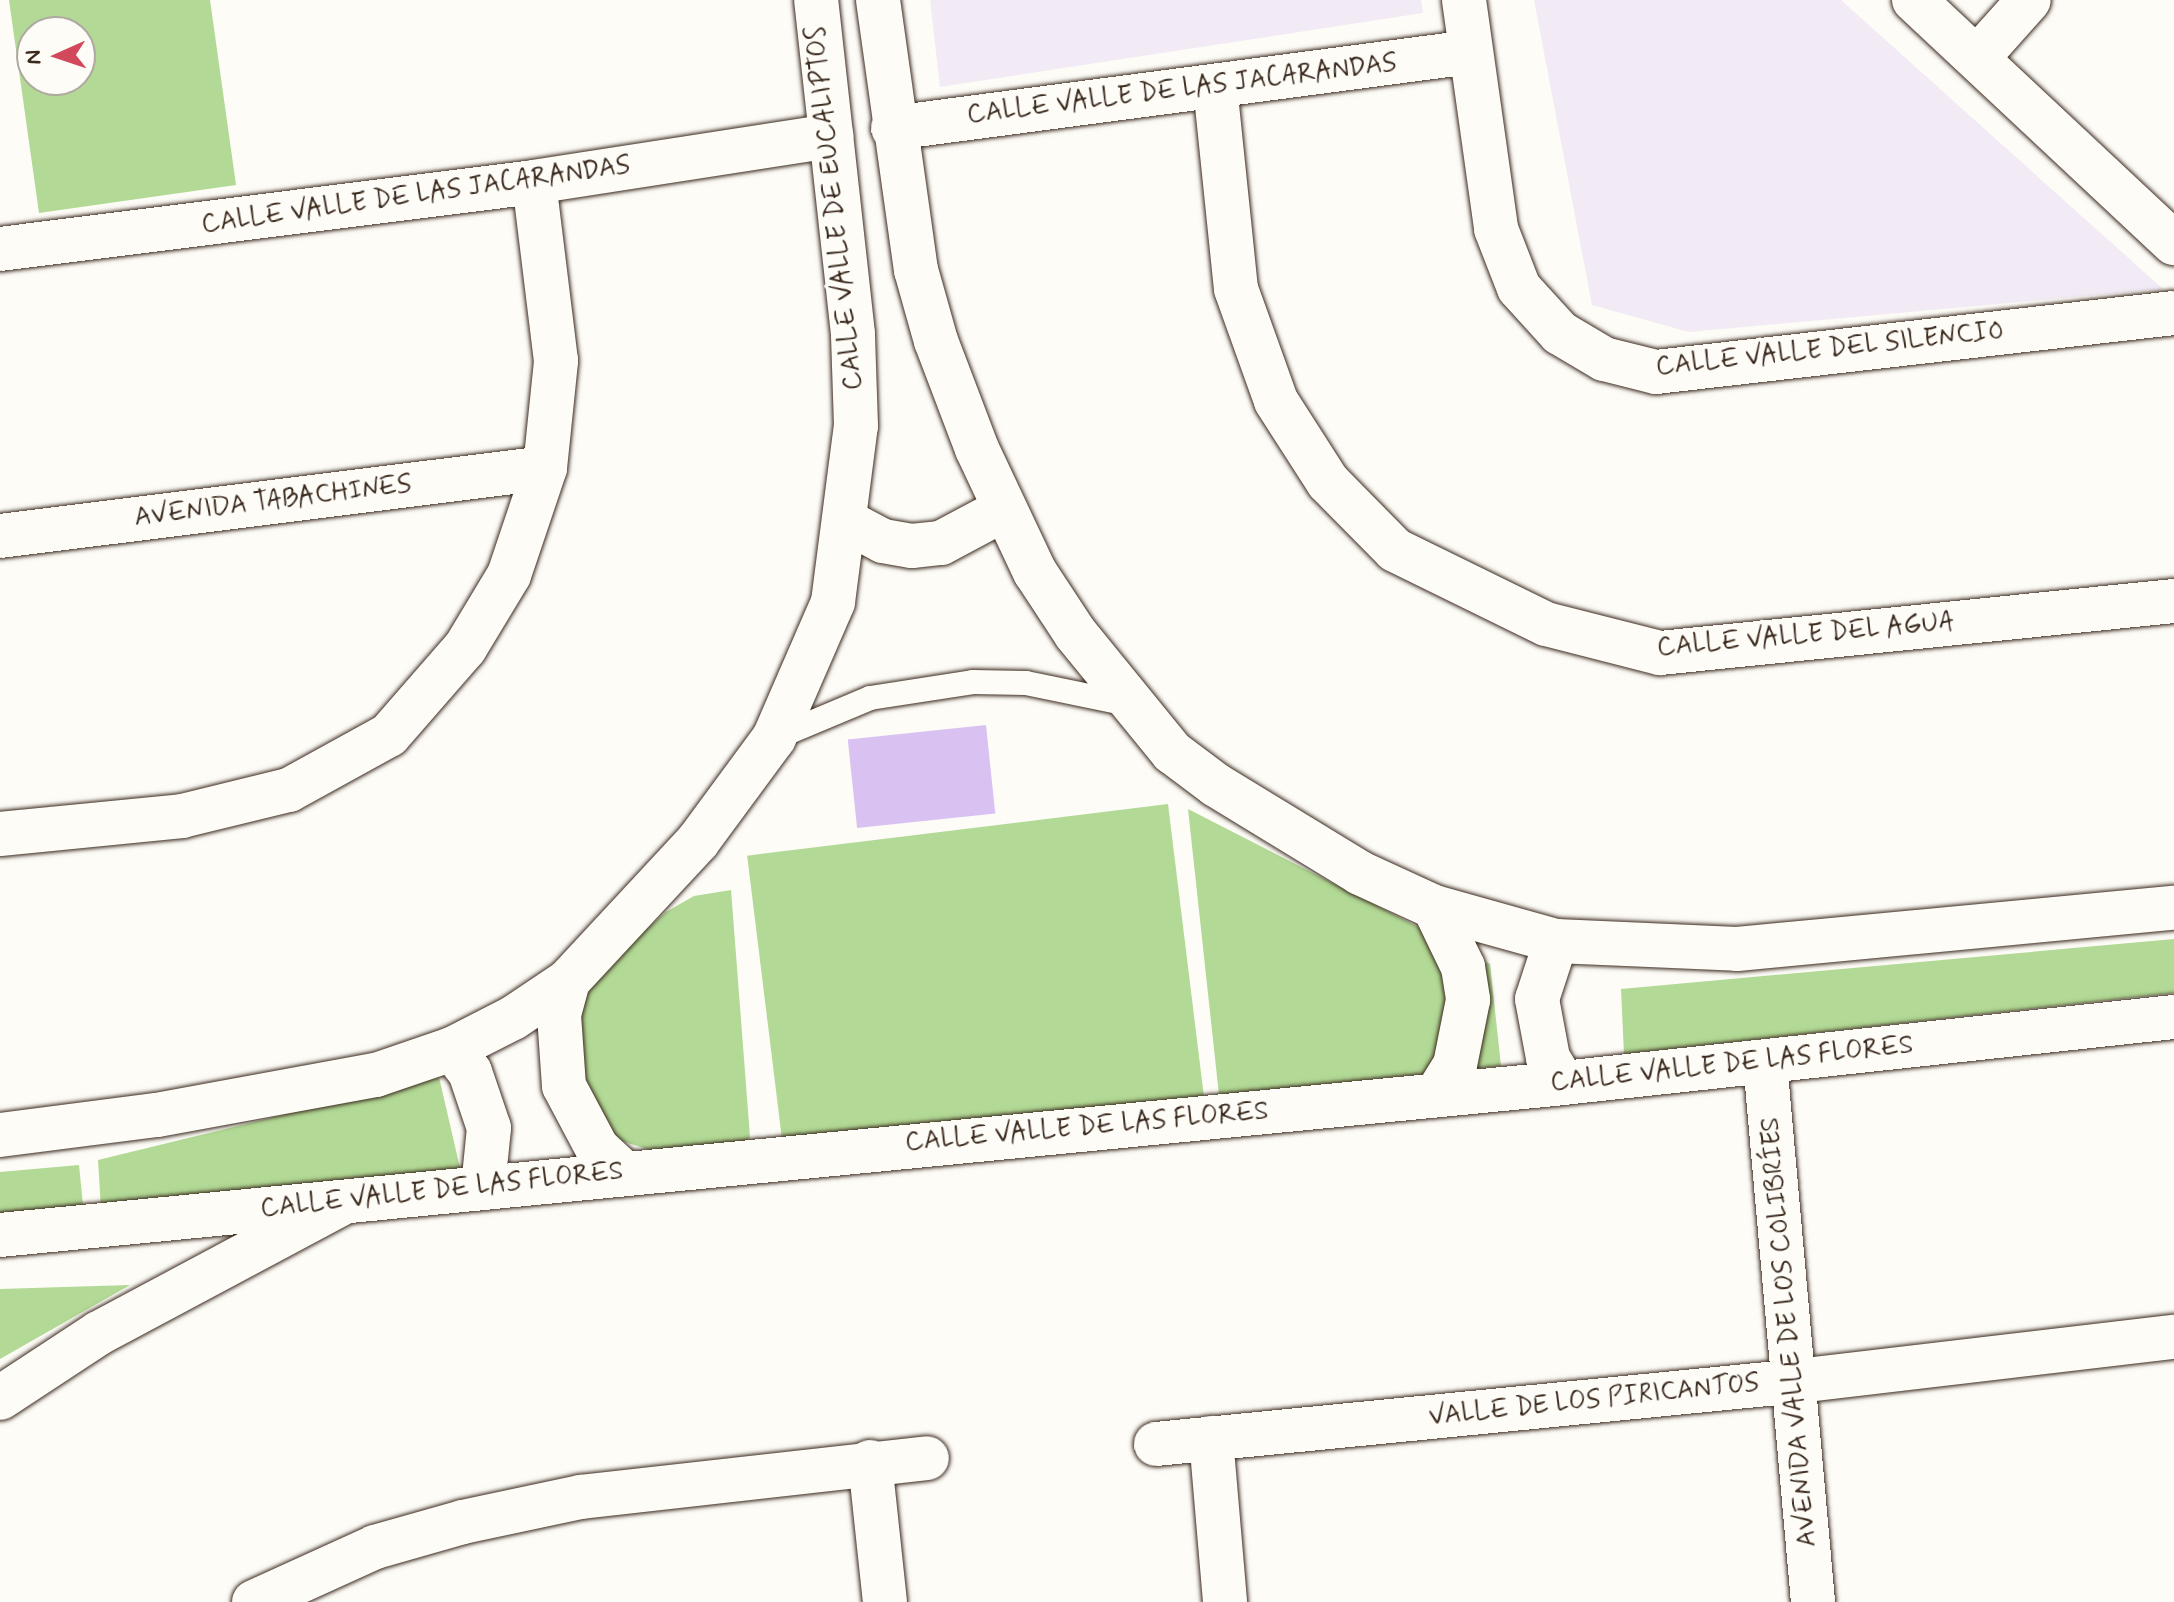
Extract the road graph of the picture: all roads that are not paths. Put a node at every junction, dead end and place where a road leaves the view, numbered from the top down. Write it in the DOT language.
graph roads {
  1 [pos="816,0"];
  2 [pos="878,0"];
  3 [pos="1464,0"];
  4 [pos="1914,0"];
  5 [pos="2029,0"];
  6 [pos="1470,52"];
  7 [pos="1978,57"];
  8 [pos="1215,86"];
  9 [pos="893,128"];
  10 [pos="831,136"];
  11 [pos="534,182"];
  12 [pos="2174,243"];
  13 [pos="0,249"];
  14 [pos="2174,313"];
  15 [pos="545,468"];
  16 [pos="1005,509"];
  17 [pos="847,522"];
  18 [pos="0,536"];
  19 [pos="2174,601"];
  20 [pos="1128,704"];
  21 [pos="774,738"];
  22 [pos="0,834"];
  23 [pos="1434,907"];
  24 [pos="2174,908"];
  25 [pos="1556,941"];
  26 [pos="568,981"];
  27 [pos="2174,1017"];
  28 [pos="452,1049"];
  29 [pos="1765,1062"];
  30 [pos="1563,1083"];
  31 [pos="1437,1094"];
  32 [pos="0,1135"];
  33 [pos="623,1172"];
  34 [pos="483,1187"];
  35 [pos="342,1203"];
  36 [pos="2,1237"];
  37 [pos="2174,1337"];
  38 [pos="1797,1381"];
  39 [pos="0,1398"];
  40 [pos="1211,1438"];
  41 [pos="1156,1444"];
  42 [pos="927,1458"];
  43 [pos="870,1462"];
  44 [pos="254,1602"];
  45 [pos="885,1602"];
  46 [pos="1225,1602"];
  47 [pos="1813,1602"];
  1 -- 10 [label="street, CALLE VALLE DE EUCALIPTOS"];
  2 -- 9 [label="street"];
  3 -- 6 [label="street, CALLE VALLE DEL SILENCIO"];
  4 -- 7 [label="street"];
  5 -- 7 [label="street"];
  6 -- 8 [label="street, CALLE VALLE DE LAS JACARANDAS"];
  6 -- 14 [label="street, CALLE VALLE DEL SILENCIO"];
  7 -- 12 [label="street"];
  8 -- 9 [label="street, CALLE VALLE DE LAS JACARANDAS"];
  8 -- 19 [label="street, CALLE VALLE DEL AGUA"];
  9 -- 16 [label="street"];
  10 -- 11 [label="street, CALLE VALLE DE LAS JACARANDAS"];
  10 -- 17 [label="street, CALLE VALLE DE EUCALIPTOS"];
  11 -- 13 [label="street, CALLE VALLE DE LAS JACARANDAS"];
  11 -- 15 [label="street"];
  15 -- 18 [label="street, AVENIDA TABACHINES"];
  15 -- 22 [label="street"];
  16 -- 17 [label="street"];
  16 -- 20 [label="street"];
  17 -- 21 [label="street, CALLE VALLE DE EUCALIPTOS"];
  20 -- 21 [label="lane"];
  20 -- 23 [label="street"];
  21 -- 26 [label="street"];
  23 -- 25 [label="street"];
  23 -- 31 [label="street"];
  24 -- 25 [label="street"];
  25 -- 30 [label="street"];
  26 -- 28 [label="street"];
  26 -- 33 [label="street"];
  27 -- 29 [label="street, CALLE VALLE DE LAS FLORES"];
  28 -- 32 [label="street"];
  28 -- 34 [label="street"];
  29 -- 30 [label="street, CALLE VALLE DE LAS FLORES"];
  29 -- 38 [label="street, AVENIDA VALLE DE LOS COLIBRÍES"];
  30 -- 31 [label="street, CALLE VALLE DE LAS FLORES"];
  31 -- 33 [label="street, CALLE VALLE DE LAS FLORES"];
  33 -- 34 [label="street, CALLE VALLE DE LAS FLORES"];
  34 -- 35 [label="street, CALLE VALLE DE LAS FLORES"];
  35 -- 36 [label="street, CALLE VALLE DE LAS FLORES"];
  35 -- 39 [label="street"];
  37 -- 38 [label="street, VALLE DE LOS PIRICANTOS"];
  38 -- 40 [label="street, VALLE DE LOS PIRICANTOS"];
  38 -- 47 [label="street, AVENIDA VALLE DE LOS COLIBRÍES"];
  40 -- 41 [label="street, VALLE DE LOS PIRICANTOS"];
  40 -- 46 [label="street"];
  42 -- 43 [label="street"];
  43 -- 44 [label="street"];
  43 -- 45 [label="street"];
}
